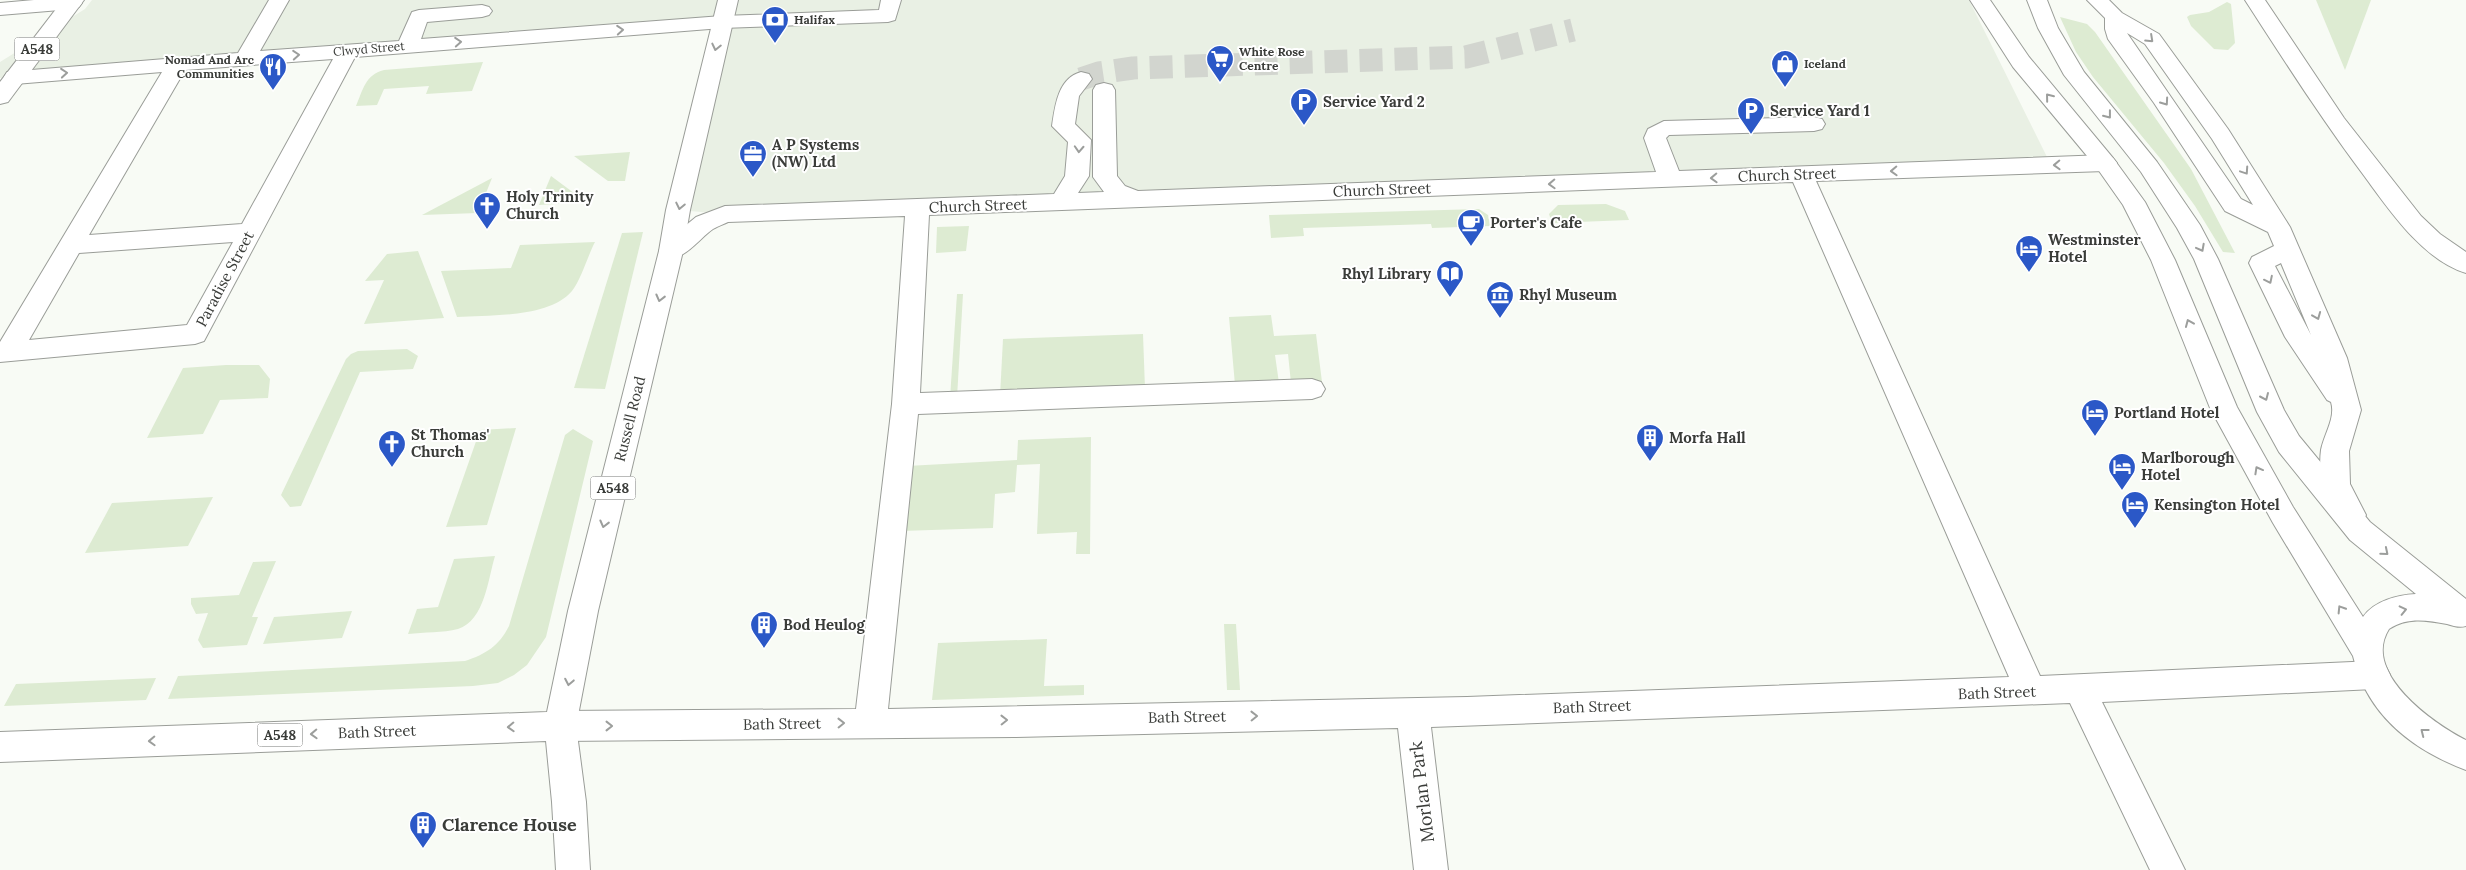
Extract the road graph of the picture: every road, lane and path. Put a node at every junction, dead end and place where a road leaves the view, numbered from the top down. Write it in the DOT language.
graph roads {
  1 [pos="279,0"];
  2 [pos="410,0"];
  3 [pos="728,0"];
  4 [pos="891,0"];
  5 [pos="1980,0"];
  6 [pos="2037,0"];
  7 [pos="2097,0"];
  8 [pos="2255,0"];
  9 [pos="73,1"];
  10 [pos="0,9"];
  11 [pos="482,11"];
  12 [pos="722,22"];
  13 [pos="398,47"];
  14 [pos="348,51"];
  15 [pos="246,58"];
  16 [pos="178,64"];
  17 [pos="15,77"];
  18 [pos="1082,79"];
  19 [pos="1104,90"];
  20 [pos="0,97"];
  21 [pos="1814,124"];
  22 [pos="2105,163"];
  23 [pos="1801,174"];
  24 [pos="1670,179"];
  25 [pos="1140,199"];
  26 [pos="1052,202"];
  27 [pos="917,208"];
  28 [pos="250,232"];
  29 [pos="72,245"];
  30 [pos="671,250"];
  31 [pos="2466,264"];
  32 [pos="5,352"];
  33 [pos="1312,389"];
  34 [pos="906,404"];
  35 [pos="2360,531"];
  36 [pos="2464,615"];
  37 [pos="2370,663"];
  38 [pos="2080,690"];
  39 [pos="2031,691"];
  40 [pos="1413,714"];
  41 [pos="870,723"];
  42 [pos="560,726"];
  43 [pos="0,748"];
  44 [pos="2462,756"];
  45 [pos="573,870"];
  46 [pos="1431,870"];
  47 [pos="2168,870"];
  1 -- 15 [label="street"];
  2 -- 13 [label="street"];
  3 -- 12 [label="street, Russell Road / A548"];
  4 -- 12 [label="street, Clwyd Street"];
  22 -- 5 [label="street, one-way"];
  6 -- 35 [label="street, one-way"];
  7 -- 35 [label="street, one-way"];
  8 -- 31 [label="street"];
  9 -- 10 [label="street"];
  9 -- 17 [label="street, A548"];
  11 -- 13 [label="street"];
  13 -- 12 [label="street, Clwyd Street, one-way"];
  12 -- 30 [label="street, Russell Road / A548, one-way"];
  13 -- 14 [label="street, Clwyd Street"];
  15 -- 14 [label="street, Clwyd Street, one-way"];
  14 -- 28 [label="street, Paradise Street"];
  15 -- 16 [label="street, Clwyd Street"];
  17 -- 16 [label="street, Clwyd Street, one-way"];
  16 -- 29 [label="street"];
  17 -- 20 [label="street, A548"];
  18 -- 26 [label="street, one-way"];
  19 -- 25 [label="street"];
  21 -- 24 [label="street"];
  22 -- 23 [label="street, Church Street, one-way"];
  37 -- 22 [label="street, one-way"];
  23 -- 24 [label="street, Church Street, one-way"];
  23 -- 39 [label="street"];
  24 -- 25 [label="street, Church Street, one-way"];
  25 -- 26 [label="street, Church Street"];
  26 -- 27 [label="street, Church Street"];
  27 -- 30 [label="street, Church Street"];
  27 -- 34 [label="street"];
  28 -- 29 [label="street"];
  28 -- 32 [label="street, Paradise Street"];
  29 -- 32 [label="street"];
  30 -- 42 [label="street, Russell Road / A548, one-way"];
  33 -- 34 [label="street"];
  34 -- 41 [label="street"];
  35 -- 36 [label="street, one-way"];
  37 -- 36 [label="street, one-way"];
  37 -- 38 [label="street, Bath Street"];
  44 -- 37 [label="street, one-way"];
  38 -- 39 [label="street, Bath Street"];
  38 -- 47 [label="street"];
  39 -- 40 [label="street, Bath Street"];
  41 -- 40 [label="street, Bath Street, one-way"];
  40 -- 46 [label="street, Morlan Park"];
  42 -- 41 [label="street, Bath Street, one-way"];
  42 -- 43 [label="street, Bath Street / A548, one-way"];
  42 -- 45 [label="street, Russell Road / A548"];
}
